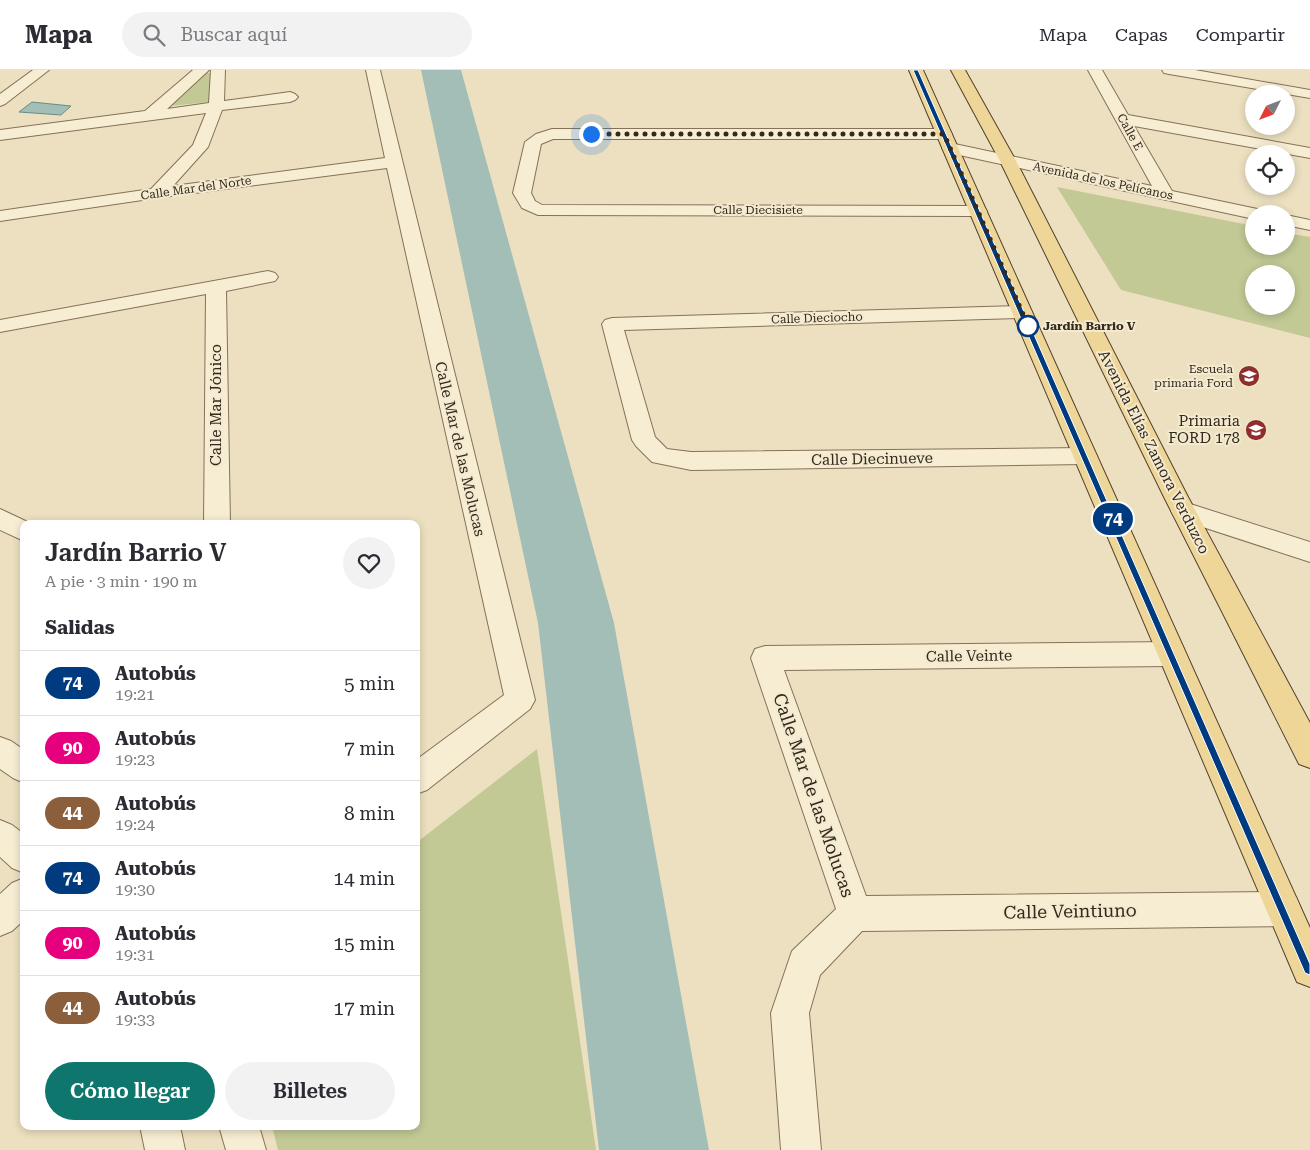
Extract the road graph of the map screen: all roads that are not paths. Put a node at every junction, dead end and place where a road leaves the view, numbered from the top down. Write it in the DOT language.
graph roads {
  1 [pos="42,70"];
  2 [pos="202,70"];
  3 [pos="218,70"];
  4 [pos="373,70"];
  5 [pos="916,70"];
  6 [pos="958,70"];
  7 [pos="1096,70"];
  8 [pos="1169,70"];
  9 [pos="1310,94"];
  10 [pos="290,97"];
  11 [pos="0,101"];
  12 [pos="216,107"];
  13 [pos="150,115"];
  14 [pos="1123,119"];
  15 [pos="0,134"];
  16 [pos="947,141"];
  17 [pos="1310,153"];
  18 [pos="1008,161"];
  19 [pos="393,162"];
  20 [pos="209,166"];
  21 [pos="156,193"];
  22 [pos="1165,194"];
  23 [pos="538,210"];
  24 [pos="978,211"];
  25 [pos="1245,212"];
  26 [pos="0,216"];
  27 [pos="1295,222"];
  28 [pos="1310,225"];
  29 [pos="268,277"];
  30 [pos="216,286"];
  31 [pos="1022,312"];
  32 [pos="0,326"];
  33 [pos="660,456"];
  34 [pos="1085,456"];
  35 [pos="1184,512"];
  36 [pos="0,520"];
  37 [pos="217,520"];
  38 [pos="20,529"];
  39 [pos="1310,552"];
  40 [pos="1172,654"];
  41 [pos="766,658"];
  42 [pos="0,751"];
  43 [pos="1310,754"];
  44 [pos="20,765"];
  45 [pos="420,776"];
  46 [pos="0,836"];
  47 [pos="20,853"];
  48 [pos="20,899"];
  49 [pos="1284,909"];
  50 [pos="855,914"];
  51 [pos="0,919"];
  52 [pos="1310,969"];
  53 [pos="161,1130"];
  54 [pos="240,1130"];
  55 [pos="165,1150"];
  56 [pos="246,1150"];
  57 [pos="801,1150"];
  1 -- 11 [label="street"];
  2 -- 13 [label="street"];
  3 -- 12 [label="street"];
  4 -- 19 [label="street, Calle Mar de las Molucas"];
  5 -- 16 [label="main road"];
  6 -- 18 [label="main road, Avenida Elías Zamora Verduzco"];
  7 -- 14 [label="street, Calle E"];
  8 -- 9 [label="street"];
  10 -- 12 [label="street"];
  12 -- 13 [label="street"];
  12 -- 20 [label="street"];
  13 -- 15 [label="street"];
  14 -- 17 [label="street"];
  14 -- 22 [label="street, Calle E"];
  16 -- 18 [label="street, Avenida de los Pelícanos"];
  16 -- 23 [label="street, Avenida de los Pelícanos"];
  16 -- 24 [label="main road"];
  18 -- 22 [label="street, Avenida de los Pelícanos"];
  18 -- 35 [label="main road, Avenida Elías Zamora Verduzco"];
  19 -- 20 [label="street, Calle Mar del Norte"];
  19 -- 45 [label="street, Calle Mar de las Molucas"];
  20 -- 21 [label="street, Calle Mar del Norte"];
  20 -- 21 [label="street"];
  21 -- 26 [label="street, Calle Mar del Norte"];
  22 -- 25 [label="street, Avenida de los Pelícanos"];
  23 -- 24 [label="street, Calle Diecisiete"];
  24 -- 31 [label="main road"];
  27 -- 28 [label="street"];
  29 -- 30 [label="street"];
  30 -- 32 [label="street"];
  30 -- 37 [label="street, Calle Mar Jónico"];
  31 -- 33 [label="street, Calle Dieciocho"];
  31 -- 34 [label="main road"];
  33 -- 34 [label="street, Calle Diecinueve"];
  34 -- 40 [label="main road"];
  35 -- 39 [label="street"];
  35 -- 43 [label="main road, Avenida Elías Zamora Verduzco"];
  36 -- 38 [label="street"];
  40 -- 41 [label="street, Calle Veinte"];
  40 -- 49 [label="main road"];
  41 -- 50 [label="street, Calle Mar de las Molucas"];
  42 -- 44 [label="street"];
  46 -- 47 [label="street"];
  48 -- 51 [label="street"];
  49 -- 50 [label="street, Calle Veintiuno"];
  49 -- 52 [label="main road"];
  50 -- 57 [label="street, Calle Mar de las Molucas"];
  53 -- 55 [label="street"];
  54 -- 56 [label="street"];
}
